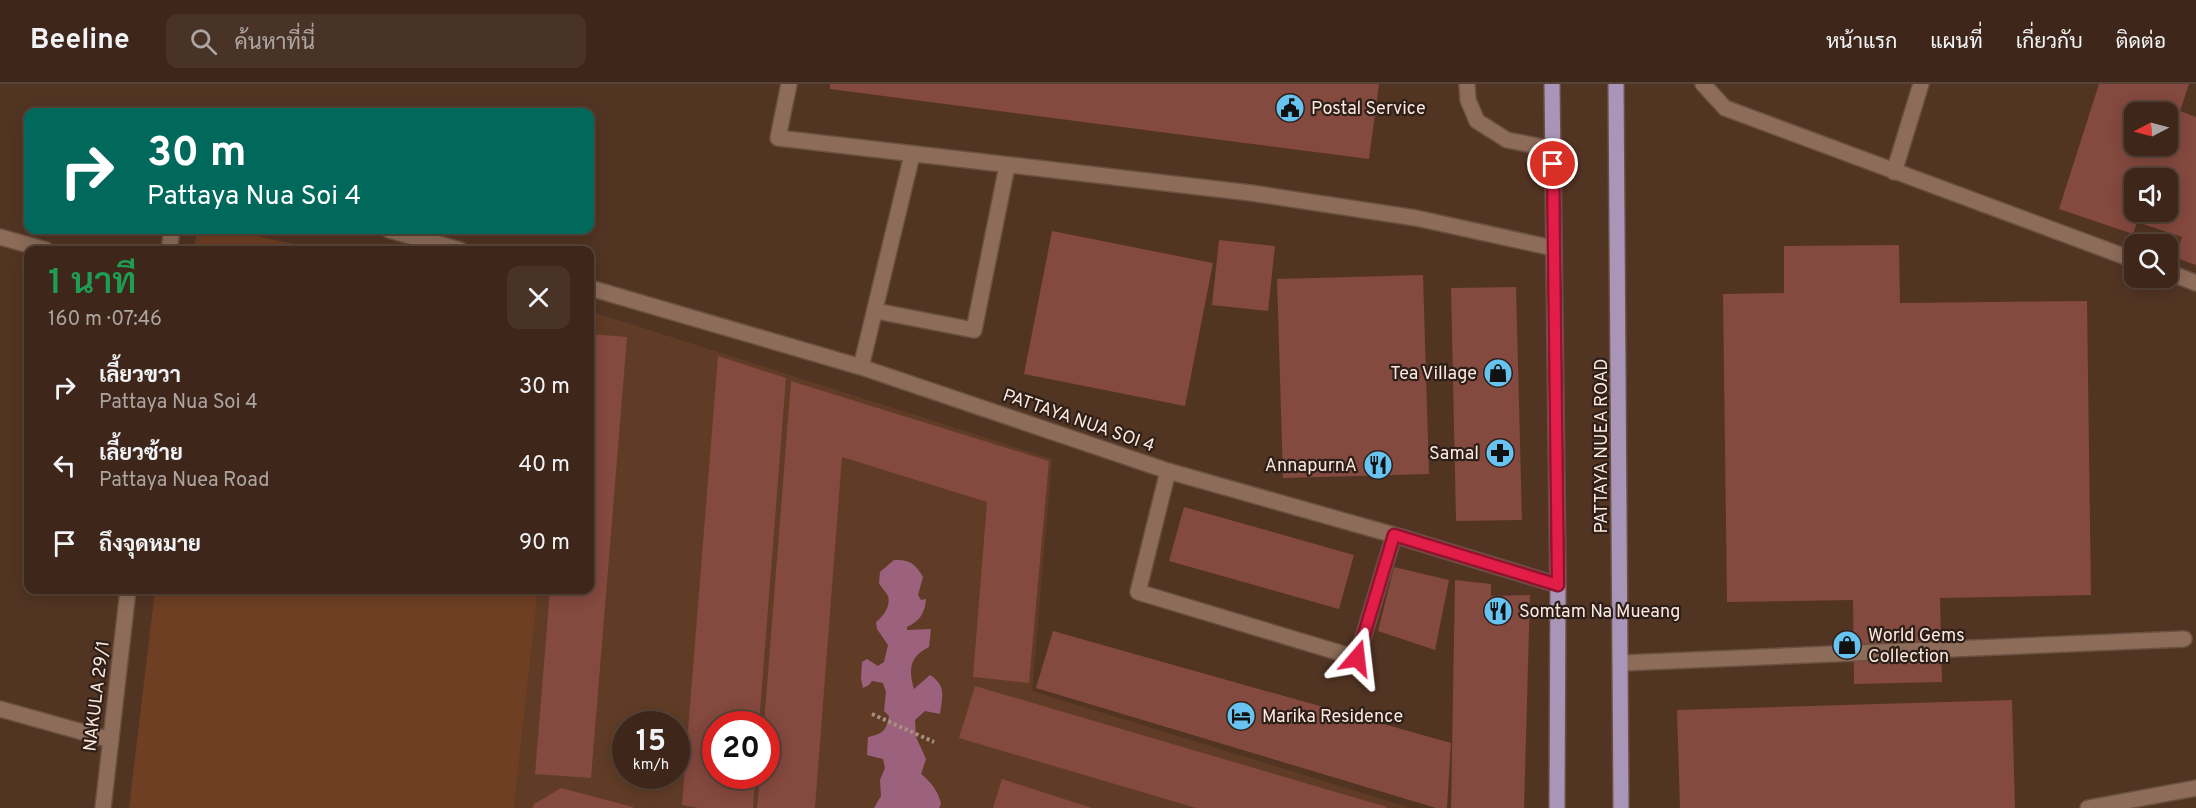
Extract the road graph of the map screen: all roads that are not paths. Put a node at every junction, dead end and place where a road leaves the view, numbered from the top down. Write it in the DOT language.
graph roads {
  1 [pos="789,84"];
  2 [pos="1467,84"];
  3 [pos="1552,84"];
  4 [pos="1616,84"];
  5 [pos="1704,84"];
  6 [pos="1921,84"];
  7 [pos="1552,149"];
  8 [pos="912,155"];
  9 [pos="1007,166"];
  10 [pos="1894,172"];
  11 [pos="403,234"];
  12 [pos="0,237"];
  13 [pos="32,246"];
  14 [pos="446,246"];
  15 [pos="1554,248"];
  16 [pos="2124,256"];
  17 [pos="2178,276"];
  18 [pos="2196,283"];
  19 [pos="594,289"];
  20 [pos="876,312"];
  21 [pos="861,367"];
  22 [pos="1168,471"];
  23 [pos="1394,535"];
  24 [pos="1558,585"];
  25 [pos="128,594"];
  26 [pos="2184,639"];
  27 [pos="1622,663"];
  28 [pos="0,709"];
  29 [pos="111,741"];
  30 [pos="2196,788"];
  31 [pos="103,808"];
  32 [pos="1557,808"];
  33 [pos="1622,808"];
  34 [pos="2088,808"];
  1 -- 8 [label="street"];
  2 -- 7 [label="street"];
  3 -- 7 [label="main road"];
  4 -- 27 [label="main road, PATTAYA NUEA ROAD"];
  5 -- 10 [label="street"];
  6 -- 10 [label="street"];
  7 -- 15 [label="main road"];
  8 -- 9 [label="street"];
  8 -- 20 [label="street"];
  9 -- 15 [label="street"];
  9 -- 20 [label="street"];
  10 -- 16 [label="street"];
  11 -- 14 [label="street"];
  12 -- 13 [label="street"];
  15 -- 24 [label="main road"];
  17 -- 18 [label="street"];
  19 -- 21 [label="street, PATTAYA NUA SOI 4"];
  20 -- 21 [label="street"];
  21 -- 22 [label="street, PATTAYA NUA SOI 4"];
  22 -- 23 [label="street, PATTAYA NUA SOI 4"];
  22 -- 23 [label="street"];
  23 -- 24 [label="street, PATTAYA NUA SOI 4"];
  24 -- 32 [label="main road"];
  25 -- 29 [label="street, NAKULA 29/1"];
  26 -- 27 [label="street"];
  27 -- 33 [label="main road, PATTAYA NUEA ROAD"];
  28 -- 29 [label="street"];
  29 -- 31 [label="street, NAKULA 29/1"];
  30 -- 34 [label="street"];
}
